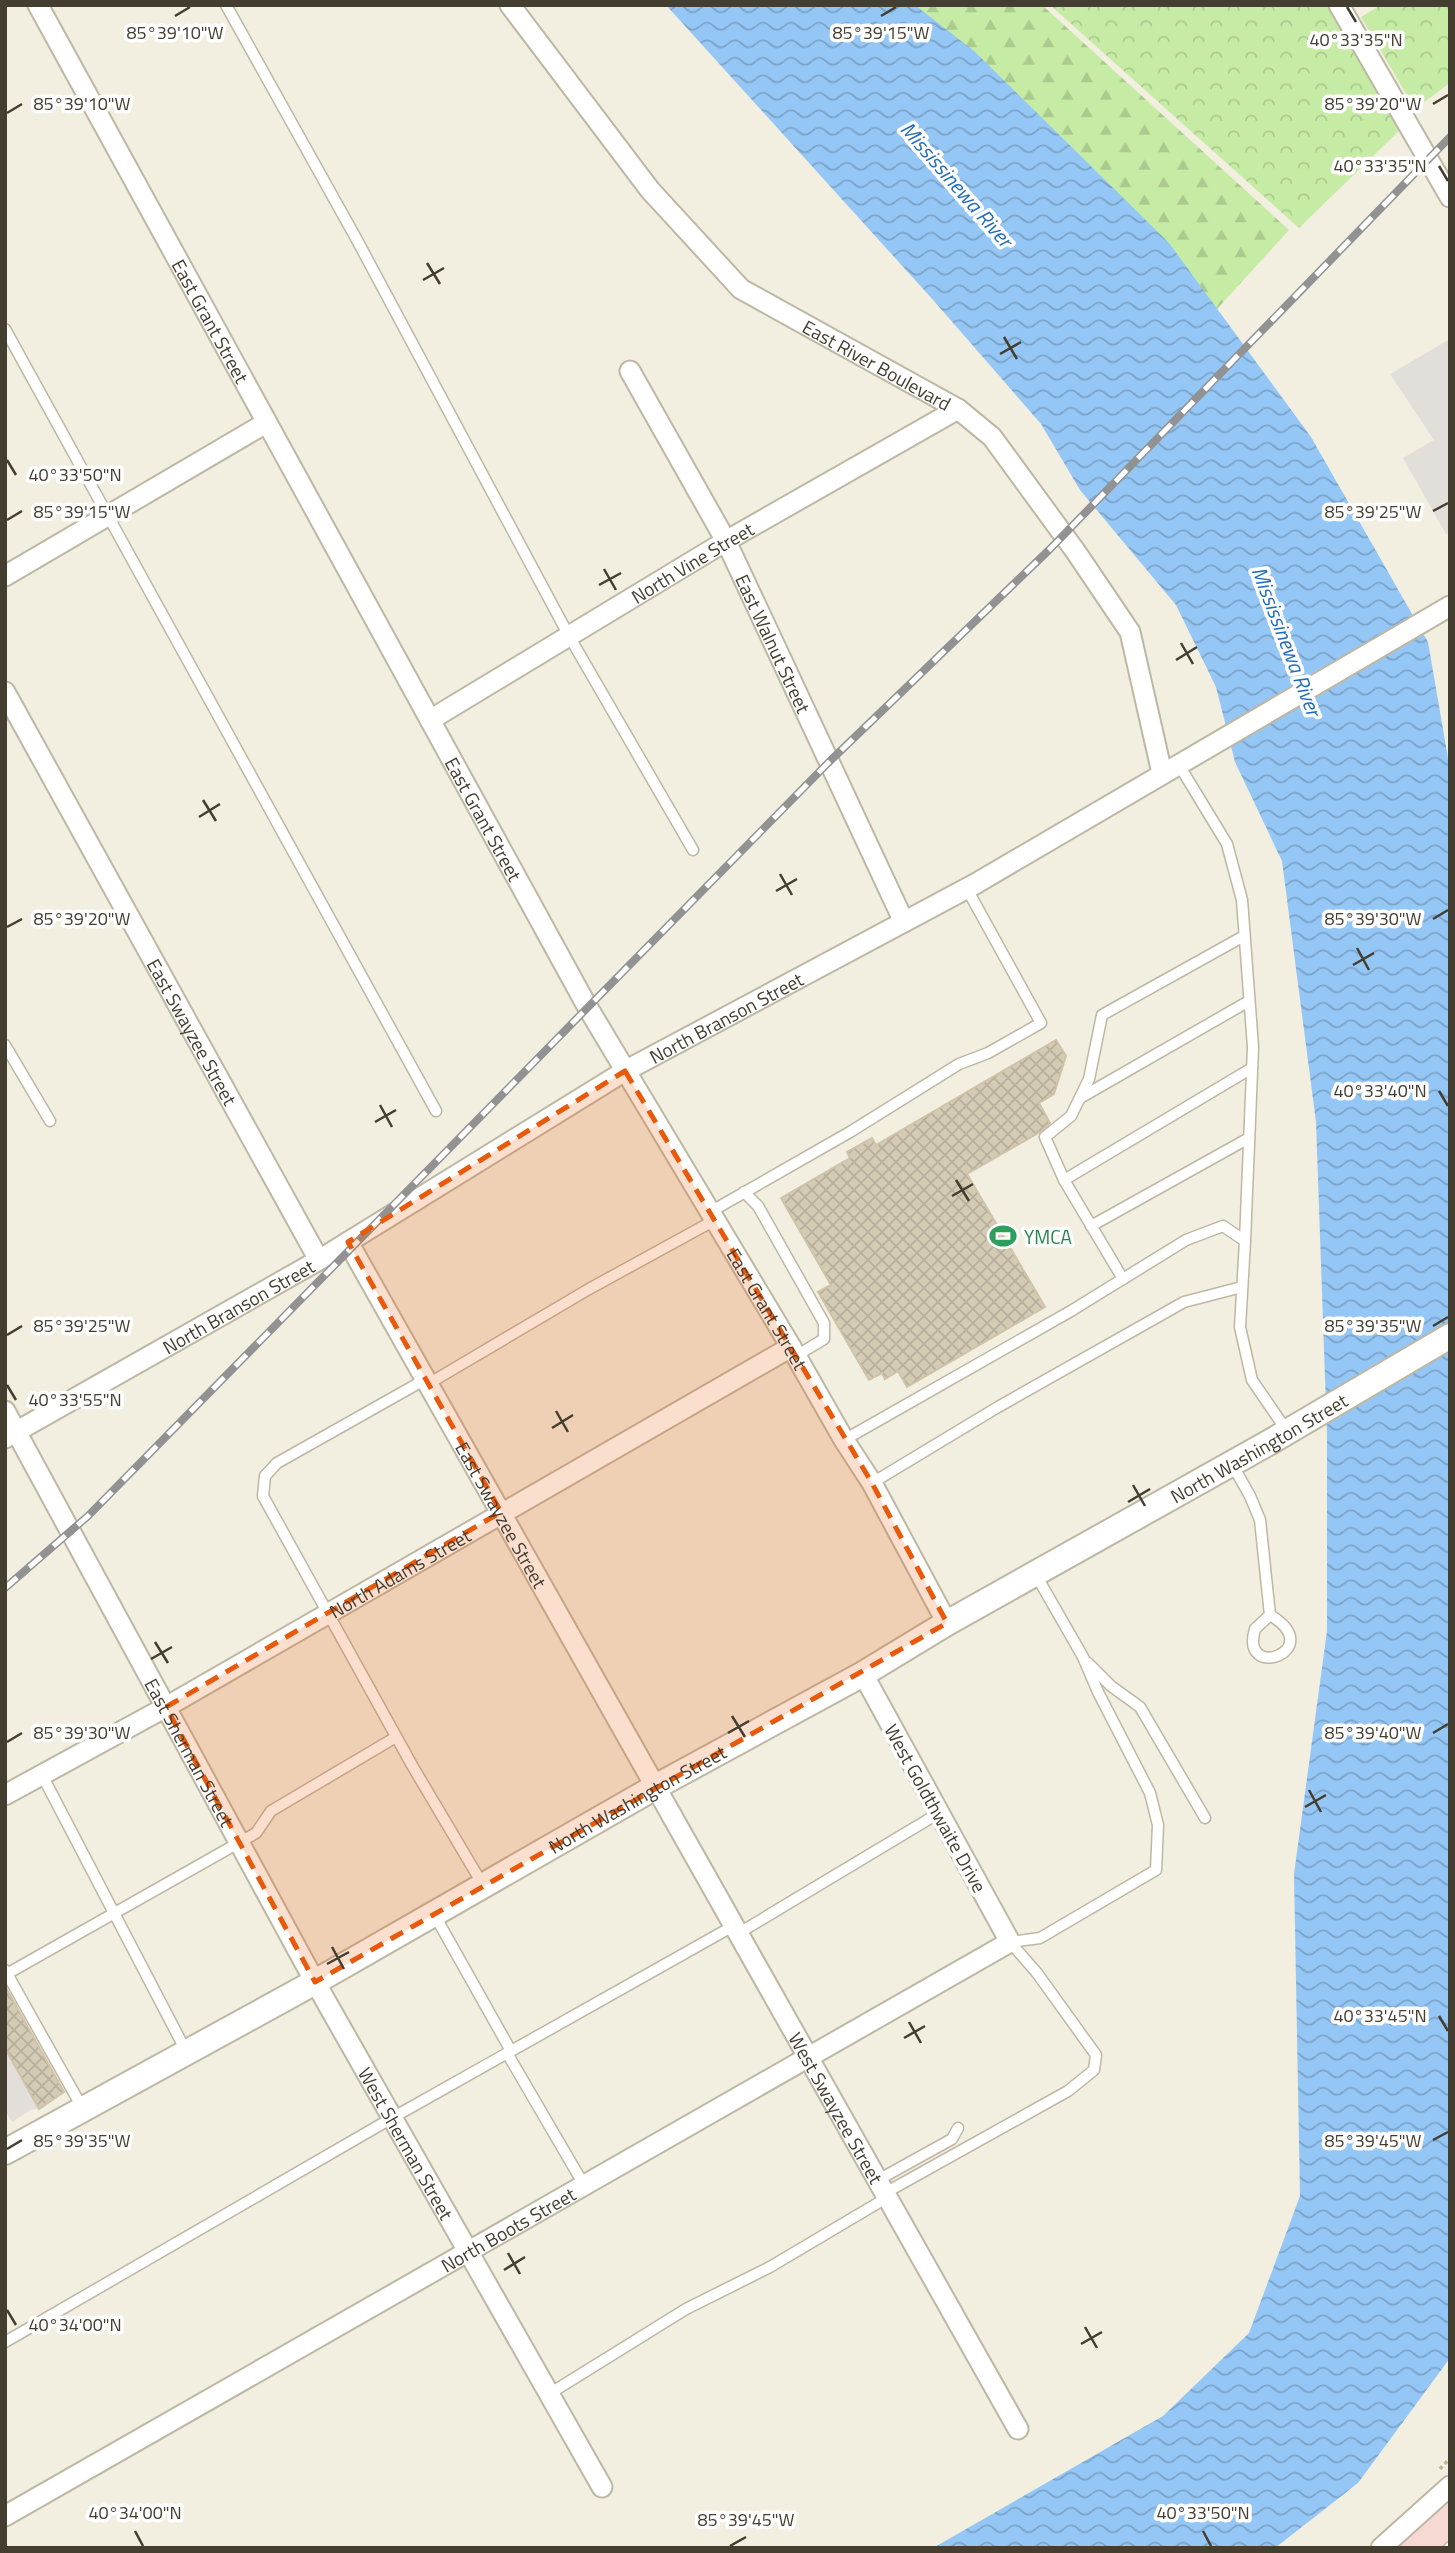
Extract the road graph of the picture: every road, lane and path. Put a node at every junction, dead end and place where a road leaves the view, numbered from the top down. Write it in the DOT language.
graph roads {
  1 [pos="38,5"];
  2 [pos="226,5"];
  3 [pos="510,5"];
  4 [pos="1344,7"];
  5 [pos="1450,197"];
  6 [pos="5,329"];
  7 [pos="630,371"];
  8 [pos="958,409"];
  9 [pos="266,423"];
  10 [pos="108,516"];
  11 [pos="726,541"];
  12 [pos="5,576"];
  13 [pos="1450,606"];
  14 [pos="569,636"];
  15 [pos="5,692"];
  16 [pos="430,720"];
  17 [pos="1178,765"];
  18 [pos="693,850"];
  19 [pos="967,888"];
  20 [pos="904,922"];
  21 [pos="1244,936"];
  22 [pos="1249,1001"];
  23 [pos="5,1045"];
  24 [pos="1252,1068"];
  25 [pos="625,1071"];
  26 [pos="1079,1098"];
  27 [pos="436,1111"];
  28 [pos="50,1121"];
  29 [pos="1249,1138"];
  30 [pos="1063,1180"];
  31 [pos="744,1192"];
  32 [pos="712,1216"];
  33 [pos="1091,1226"];
  34 [pos="1245,1241"];
  35 [pos="348,1242"];
  36 [pos="319,1260"];
  37 [pos="1123,1279"];
  38 [pos="1242,1287"];
  39 [pos="1450,1336"];
  40 [pos="794,1352"];
  41 [pos="427,1382"];
  42 [pos="5,1411"];
  43 [pos="1296,1426"];
  44 [pos="11,1435"];
  45 [pos="844,1440"];
  46 [pos="1231,1463"];
  47 [pos="872,1483"];
  48 [pos="501,1513"];
  49 [pos="1035,1573"];
  50 [pos="327,1613"];
  51 [pos="1270,1615"];
  52 [pos="947,1623"];
  53 [pos="1083,1657"];
  54 [pos="863,1674"];
  55 [pos="166,1707"];
  56 [pos="396,1737"];
  57 [pos="42,1775"];
  58 [pos="657,1786"];
  59 [pos="5,1796"];
  60 [pos="939,1813"];
  61 [pos="1205,1818"];
  62 [pos="239,1842"];
  63 [pos="483,1885"];
  64 [pos="114,1913"];
  65 [pos="434,1914"];
  66 [pos="737,1929"];
  67 [pos="1010,1942"];
  68 [pos="6,1973"];
  69 [pos="315,1982"];
  70 [pos="187,2052"];
  71 [pos="509,2052"];
  72 [pos="810,2058"];
  73 [pos="83,2110"];
  74 [pos="392,2118"];
  75 [pos="958,2128"];
  76 [pos="5,2152"];
  77 [pos="584,2185"];
  78 [pos="884,2190"];
  79 [pos="467,2252"];
  80 [pos="5,2342"];
  81 [pos="548,2393"];
  82 [pos="1018,2429"];
  83 [pos="1450,2486"];
  84 [pos="602,2487"];
  85 [pos="5,2516"];
  86 [pos="1381,2548"];
  1 -- 9 [label="street, East Grant Street"];
  2 -- 14 [label="lane"];
  3 -- 8 [label="street, East River Boulevard"];
  4 -- 5 [label="street"];
  6 -- 10 [label="lane"];
  7 -- 11 [label="street, East Walnut Street"];
  8 -- 11 [label="street, North Vine Street"];
  8 -- 17 [label="street, East River Boulevard"];
  9 -- 10 [label="street"];
  9 -- 16 [label="street, East Grant Street"];
  10 -- 12 [label="street"];
  10 -- 27 [label="lane"];
  11 -- 14 [label="street, North Vine Street"];
  11 -- 20 [label="street, East Walnut Street"];
  13 -- 17 [label="street, North Branson Street"];
  14 -- 16 [label="street, North Vine Street"];
  14 -- 18 [label="lane"];
  15 -- 36 [label="street, East Swayzee Street"];
  16 -- 25 [label="street, East Grant Street"];
  17 -- 19 [label="street, North Branson Street"];
  17 -- 21 [label="lane"];
  19 -- 20 [label="street, North Branson Street"];
  19 -- 31 [label="lane"];
  20 -- 25 [label="street, North Branson Street"];
  21 -- 22 [label="lane"];
  21 -- 26 [label="lane"];
  22 -- 24 [label="lane"];
  22 -- 26 [label="lane"];
  23 -- 28 [label="lane"];
  24 -- 29 [label="lane"];
  24 -- 30 [label="lane"];
  25 -- 32 [label="street, East Grant Street"];
  25 -- 35 [label="street, North Branson Street"];
  26 -- 30 [label="lane"];
  29 -- 33 [label="lane"];
  29 -- 34 [label="lane"];
  30 -- 33 [label="lane"];
  31 -- 32 [label="lane"];
  31 -- 40 [label="lane"];
  32 -- 40 [label="street, East Grant Street"];
  32 -- 41 [label="lane"];
  33 -- 37 [label="lane"];
  34 -- 37 [label="lane"];
  34 -- 38 [label="lane"];
  35 -- 36 [label="street, North Branson Street"];
  35 -- 41 [label="street, East Swayzee Street"];
  36 -- 44 [label="street, North Branson Street"];
  37 -- 45 [label="lane"];
  38 -- 43 [label="lane"];
  38 -- 47 [label="lane"];
  39 -- 43 [label="street, North Washington Street"];
  40 -- 45 [label="street, East Grant Street"];
  40 -- 48 [label="street, North Adams Street"];
  41 -- 48 [label="street, East Swayzee Street"];
  41 -- 50 [label="lane"];
  42 -- 44 [label="street, East Sherman Street"];
  43 -- 46 [label="street, North Washington Street"];
  44 -- 55 [label="street, East Sherman Street"];
  45 -- 47 [label="street, East Grant Street"];
  46 -- 49 [label="street, North Washington Street"];
  46 -- 51 [label="lane"];
  47 -- 52 [label="street, East Grant Street"];
  48 -- 50 [label="street, North Adams Street"];
  48 -- 58 [label="street, East Swayzee Street"];
  49 -- 52 [label="street, North Washington Street"];
  49 -- 53 [label="lane"];
  50 -- 55 [label="street, North Adams Street"];
  50 -- 56 [label="lane"];
  51 -- 51 [label="lane"];
  52 -- 54 [label="street, North Washington Street"];
  53 -- 61 [label="lane"];
  53 -- 67 [label="lane"];
  54 -- 58 [label="street, North Washington Street"];
  54 -- 60 [label="street, West Goldthwaite Drive"];
  55 -- 57 [label="street, North Adams Street"];
  55 -- 62 [label="street, East Sherman Street"];
  56 -- 62 [label="lane"];
  56 -- 63 [label="lane"];
  57 -- 59 [label="street, North Adams Street"];
  57 -- 64 [label="lane"];
  58 -- 63 [label="street, North Washington Street"];
  58 -- 66 [label="street, West Swayzee Street"];
  60 -- 66 [label="lane"];
  60 -- 67 [label="street, West Goldthwaite Drive"];
  62 -- 64 [label="lane"];
  62 -- 69 [label="street, East Sherman Street"];
  63 -- 65 [label="street, North Washington Street"];
  64 -- 68 [label="lane"];
  64 -- 70 [label="lane"];
  65 -- 69 [label="street, North Washington Street"];
  65 -- 71 [label="lane"];
  66 -- 71 [label="lane"];
  66 -- 72 [label="street, West Swayzee Street"];
  67 -- 72 [label="street, North Boots Street"];
  67 -- 78 [label="lane"];
  68 -- 73 [label="lane"];
  69 -- 70 [label="street, North Washington Street"];
  69 -- 74 [label="street, West Sherman Street"];
  70 -- 73 [label="street, North Washington Street"];
  71 -- 74 [label="lane"];
  71 -- 77 [label="lane"];
  72 -- 77 [label="street, North Boots Street"];
  72 -- 78 [label="street, West Swayzee Street"];
  73 -- 76 [label="street, North Washington Street"];
  74 -- 79 [label="street, West Sherman Street"];
  74 -- 80 [label="lane"];
  75 -- 78 [label="lane"];
  77 -- 79 [label="street, North Boots Street"];
  78 -- 81 [label="lane"];
  78 -- 82 [label="street, West Swayzee Street"];
  79 -- 81 [label="street, West Sherman Street"];
  79 -- 85 [label="street, North Boots Street"];
  81 -- 84 [label="street, West Sherman Street"];
  83 -- 86 [label="street"];
}
